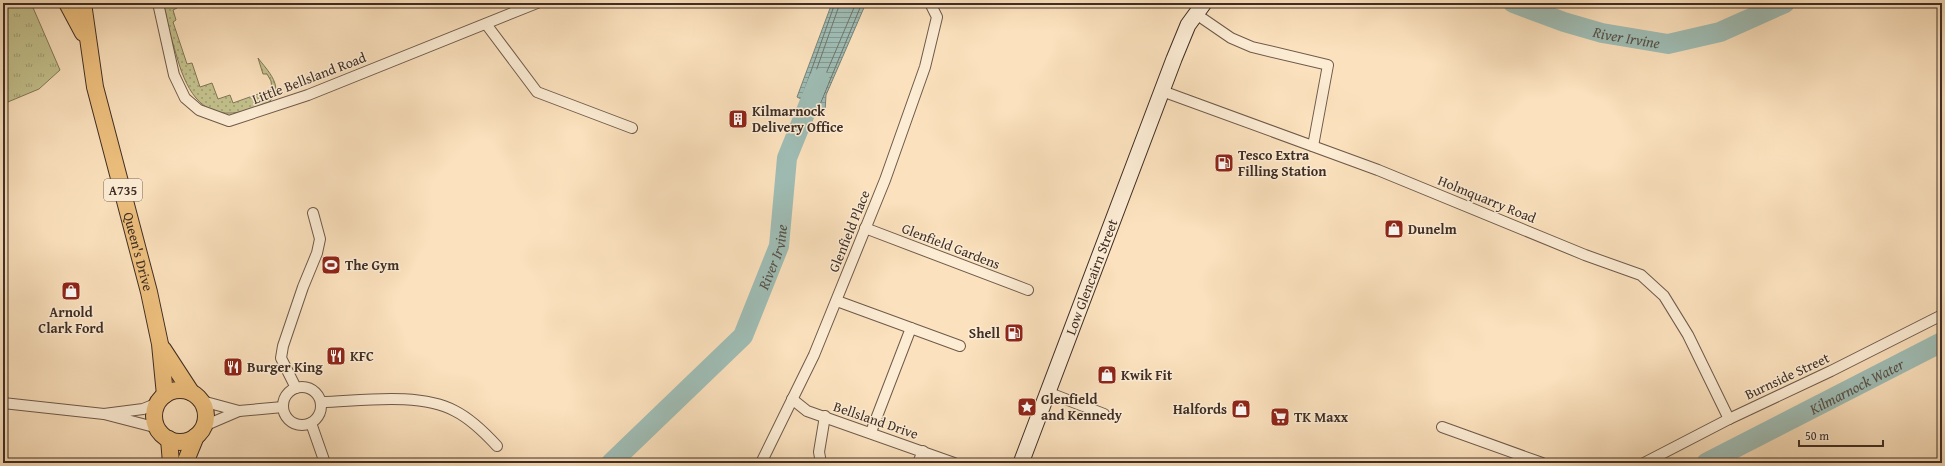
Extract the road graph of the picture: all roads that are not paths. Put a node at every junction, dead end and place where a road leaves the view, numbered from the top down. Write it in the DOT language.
graph roads {
  1 [pos="67,3"];
  2 [pos="84,3"];
  3 [pos="158,3"];
  4 [pos="537,3"];
  5 [pos="930,3"];
  6 [pos="1196,11"];
  7 [pos="486,24"];
  8 [pos="88,42"];
  9 [pos="1162,91"];
  10 [pos="632,128"];
  11 [pos="1313,146"];
  12 [pos="313,213"];
  13 [pos="865,228"];
  14 [pos="1028,290"];
  15 [pos="836,302"];
  16 [pos="1942,315"];
  17 [pos="910,328"];
  18 [pos="160,344"];
  19 [pos="960,346"];
  20 [pos="296,388"];
  21 [pos="1047,392"];
  22 [pos="197,397"];
  23 [pos="161,399"];
  24 [pos="792,399"];
  25 [pos="321,402"];
  26 [pos="3,403"];
  27 [pos="283,407"];
  28 [pos="239,411"];
  29 [pos="104,414"];
  30 [pos="1104,414"];
  31 [pos="824,416"];
  32 [pos="1729,419"];
  33 [pos="310,423"];
  34 [pos="1442,427"];
  35 [pos="200,431"];
  36 [pos="871,432"];
  37 [pos="163,434"];
  38 [pos="497,446"];
  39 [pos="923,451"];
  40 [pos="171,463"];
  41 [pos="185,463"];
  42 [pos="325,463"];
  43 [pos="761,463"];
  44 [pos="821,463"];
  45 [pos="918,463"];
  46 [pos="954,463"];
  47 [pos="1021,463"];
  48 [pos="1542,463"];
  49 [pos="1644,463"];
  1 -- 8 [label="main road, Queen's Drive / A735"];
  2 -- 8 [label="main road, Queen's Drive / A735"];
  3 -- 7 [label="street, Little Bellsland Road"];
  4 -- 7 [label="street, Little Bellsland Road"];
  5 -- 13 [label="street, Glenfield Place"];
  6 -- 9 [label="main road, Low Glencairn Street"];
  6 -- 11 [label="street"];
  7 -- 10 [label="street"];
  8 -- 18 [label="main road, Queen's Drive / A735"];
  9 -- 11 [label="street, Holmquarry Road"];
  9 -- 21 [label="main road, Low Glencairn Street"];
  11 -- 32 [label="street, Holmquarry Road"];
  12 -- 20 [label="street"];
  13 -- 14 [label="street, Glenfield Gardens"];
  13 -- 15 [label="street, Glenfield Place"];
  15 -- 17 [label="street"];
  15 -- 24 [label="street, Glenfield Place"];
  16 -- 32 [label="street, Burnside Street"];
  17 -- 19 [label="street"];
  17 -- 36 [label="street"];
  18 -- 22 [label="main road, Queen's Drive / A735"];
  18 -- 23 [label="main road, Queen's Drive / A735"];
  20 -- 25 [label="street"];
  20 -- 27 [label="street"];
  21 -- 30 [label="street"];
  21 -- 47 [label="main road, Low Glencairn Street"];
  22 -- 23 [label="main road"];
  22 -- 28 [label="street"];
  22 -- 35 [label="main road, A735"];
  23 -- 29 [label="street"];
  23 -- 37 [label="main road, A735"];
  24 -- 31 [label="street, Bellsland Drive"];
  24 -- 43 [label="street, Glenfield Place"];
  25 -- 33 [label="street"];
  25 -- 38 [label="street"];
  26 -- 29 [label="street"];
  27 -- 28 [label="street"];
  27 -- 33 [label="street"];
  28 -- 35 [label="street"];
  29 -- 37 [label="street"];
  31 -- 36 [label="street, Bellsland Drive"];
  31 -- 44 [label="street"];
  32 -- 49 [label="street, Burnside Street"];
  33 -- 42 [label="street"];
  34 -- 48 [label="street"];
  35 -- 37 [label="main road"];
  35 -- 41 [label="main road, A735"];
  36 -- 39 [label="street, Bellsland Drive"];
  37 -- 40 [label="main road, A735"];
  39 -- 45 [label="street"];
  39 -- 46 [label="street, Bellsland Drive"];
}
